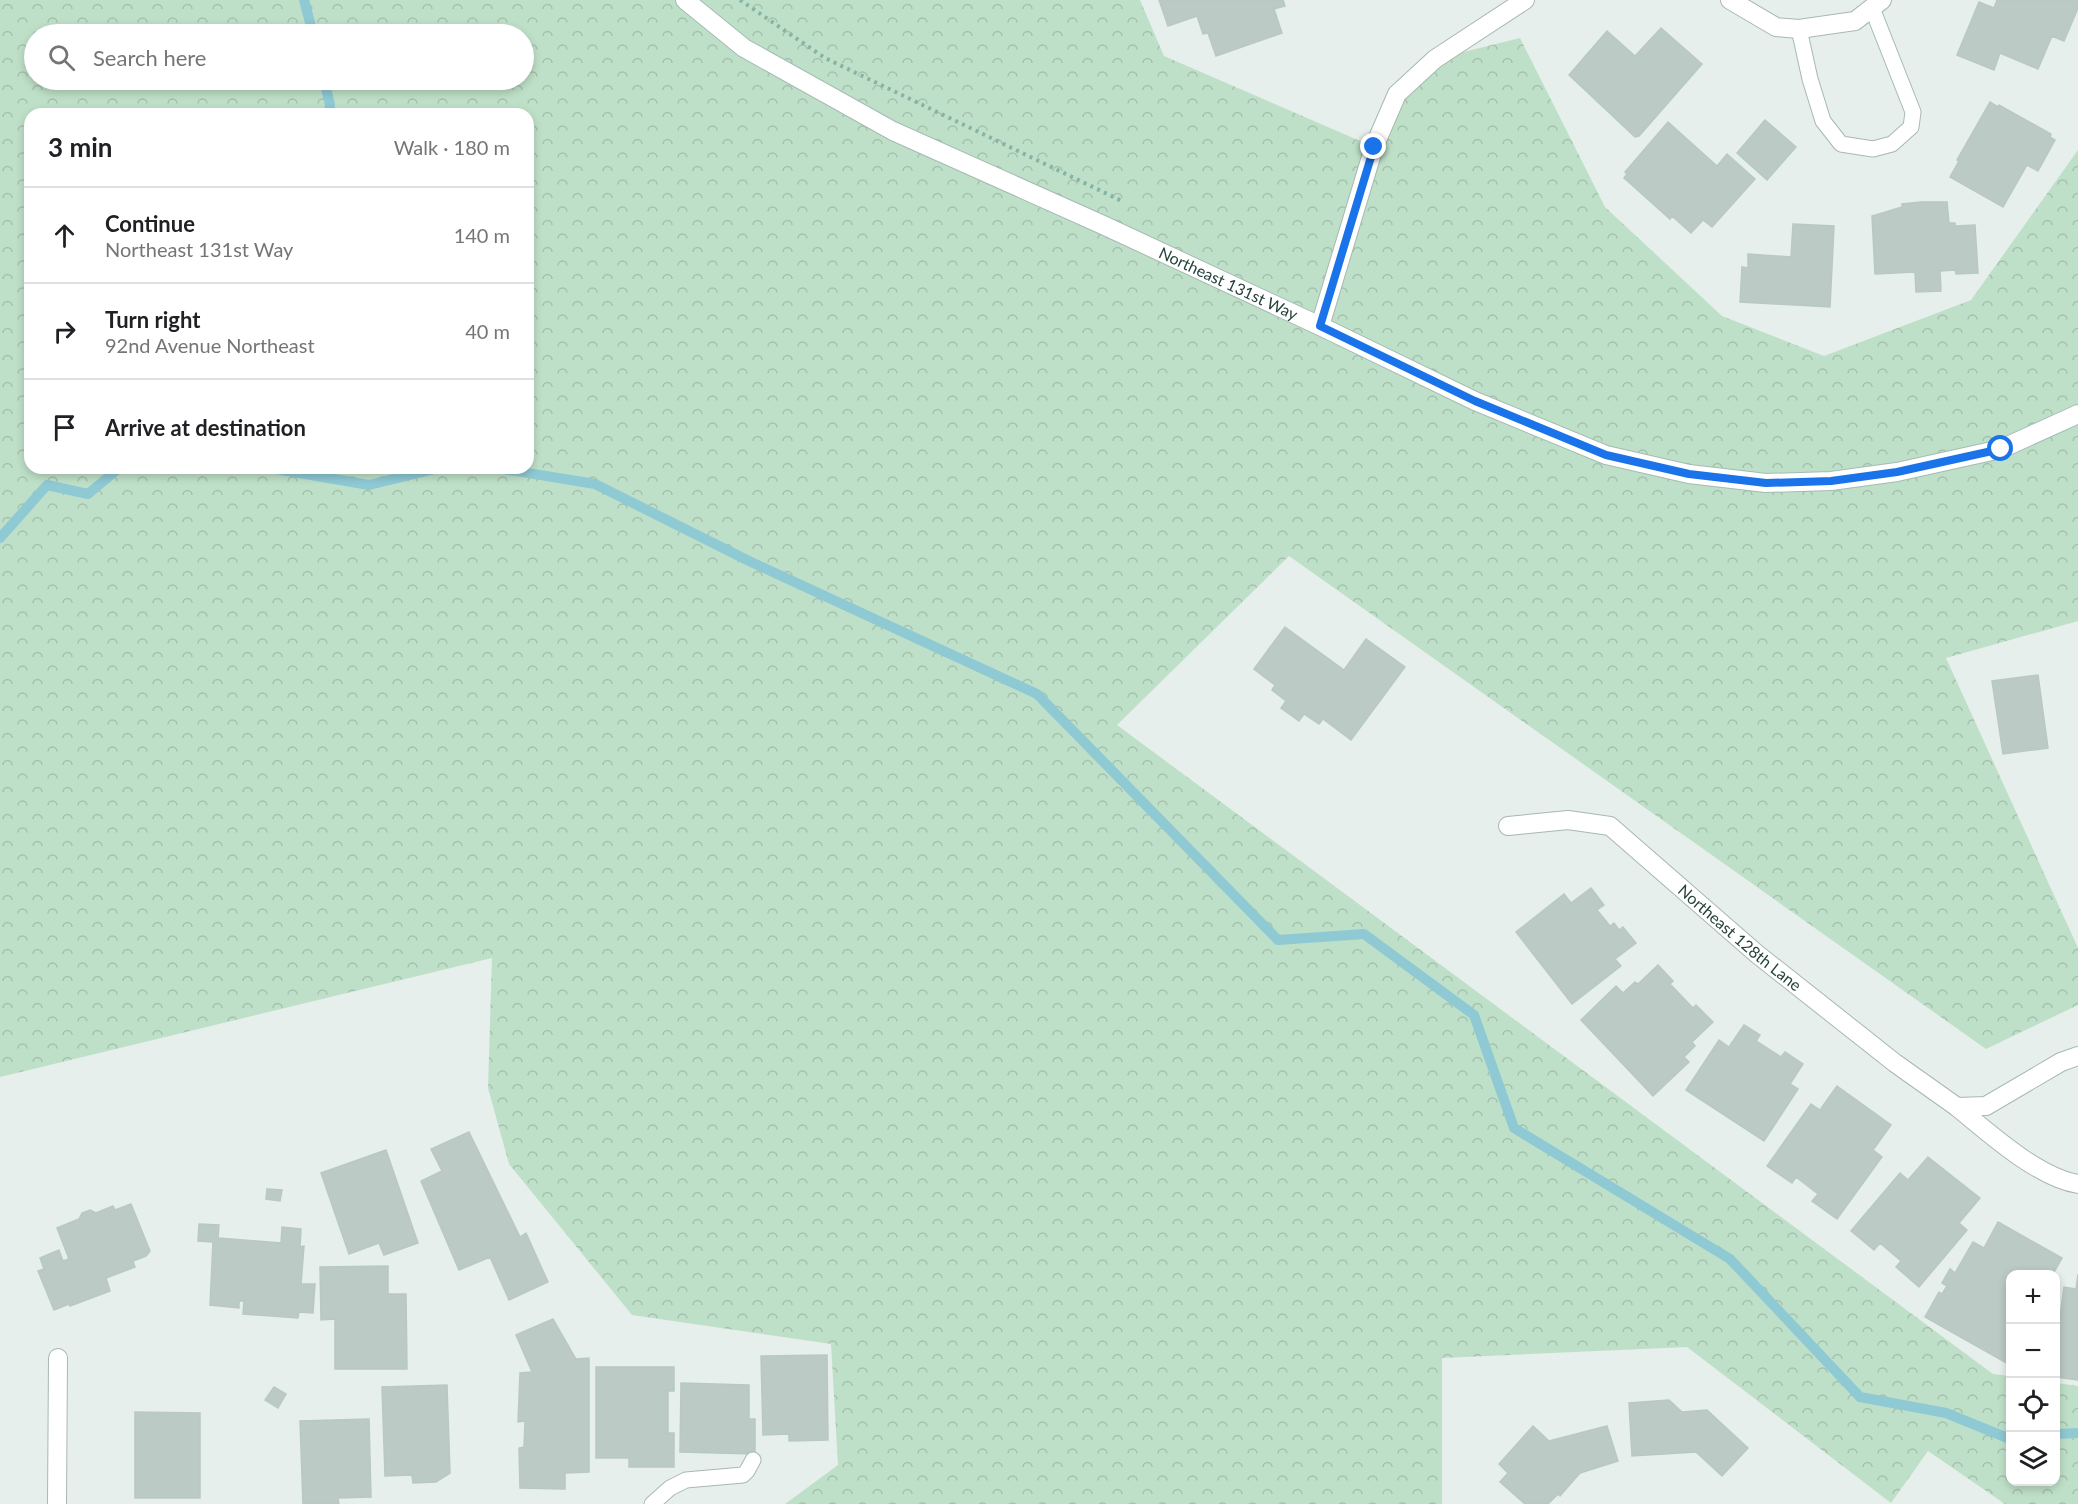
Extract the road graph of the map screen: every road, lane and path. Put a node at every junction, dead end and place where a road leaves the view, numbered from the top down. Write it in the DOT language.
graph roads {
  1 [pos="685,0"];
  2 [pos="740,0"];
  3 [pos="1525,0"];
  4 [pos="1730,0"];
  5 [pos="1877,4"];
  6 [pos="1799,29"];
  7 [pos="1127,204"];
  8 [pos="1320,326"];
  9 [pos="2078,414"];
  10 [pos="1508,826"];
  11 [pos="2078,1056"];
  12 [pos="1957,1107"];
  13 [pos="2078,1184"];
  14 [pos="58,1358"];
  15 [pos="753,1460"];
  16 [pos="57,1504"];
  17 [pos="652,1504"];
  1 -- 8 [label="street, Northeast 131st Way"];
  2 -- 7 [label="path"];
  3 -- 8 [label="street"];
  4 -- 6 [label="street"];
  5 -- 6 [label="street"];
  5 -- 6 [label="lane"];
  8 -- 9 [label="street, Northeast 131st Way"];
  10 -- 12 [label="street, Northeast 128th Lane"];
  11 -- 12 [label="street"];
  12 -- 13 [label="street, Northeast 128th Lane"];
  14 -- 16 [label="street"];
  15 -- 17 [label="lane"];
}
